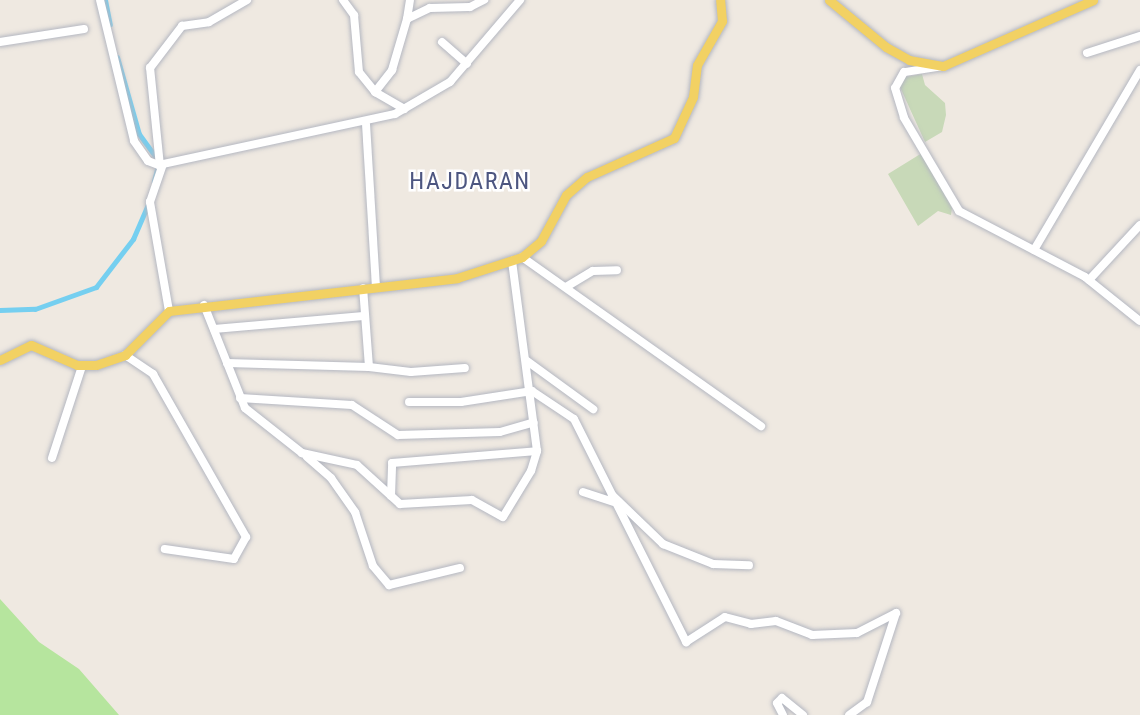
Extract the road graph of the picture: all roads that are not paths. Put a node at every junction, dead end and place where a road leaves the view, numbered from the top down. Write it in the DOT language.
graph roads {
  1 [pos="100,0"];
  2 [pos="247,0"];
  3 [pos="343,0"];
  4 [pos="410,0"];
  5 [pos="484,0"];
  6 [pos="520,0"];
  7 [pos="720,0"];
  8 [pos="829,0"];
  9 [pos="1094,0"];
  10 [pos="407,19"];
  11 [pos="84,29"];
  12 [pos="1140,36"];
  13 [pos="0,42"];
  14 [pos="442,42"];
  15 [pos="1088,53"];
  16 [pos="467,64"];
  17 [pos="943,66"];
  18 [pos="1140,70"];
  19 [pos="375,92"];
  20 [pos="405,109"];
  21 [pos="366,124"];
  22 [pos="158,166"];
  23 [pos="1140,225"];
  24 [pos="1034,250"];
  25 [pos="522,256"];
  26 [pos="512,261"];
  27 [pos="617,270"];
  28 [pos="1089,280"];
  29 [pos="376,287"];
  30 [pos="566,287"];
  31 [pos="363,288"];
  32 [pos="204,305"];
  33 [pos="169,311"];
  34 [pos="363,316"];
  35 [pos="1140,321"];
  36 [pos="214,329"];
  37 [pos="125,355"];
  38 [pos="0,360"];
  39 [pos="528,361"];
  40 [pos="227,363"];
  41 [pos="82,366"];
  42 [pos="369,367"];
  43 [pos="465,368"];
  44 [pos="532,391"];
  45 [pos="240,398"];
  46 [pos="409,402"];
  47 [pos="593,409"];
  48 [pos="534,422"];
  49 [pos="761,426"];
  50 [pos="537,451"];
  51 [pos="307,457"];
  52 [pos="52,458"];
  53 [pos="583,492"];
  54 [pos="391,496"];
  55 [pos="613,499"];
  56 [pos="165,549"];
  57 [pos="749,565"];
  58 [pos="460,568"];
  59 [pos="783,715"];
  60 [pos="803,715"];
  61 [pos="849,715"];
  1 -- 22 [label="street"];
  2 -- 22 [label="street"];
  3 -- 19 [label="street"];
  4 -- 10 [label="street"];
  5 -- 10 [label="street"];
  6 -- 16 [label="street"];
  7 -- 25 [label="main road"];
  8 -- 17 [label="main road"];
  9 -- 17 [label="main road"];
  10 -- 19 [label="street"];
  11 -- 13 [label="street"];
  12 -- 15 [label="street"];
  14 -- 16 [label="street"];
  16 -- 20 [label="street"];
  17 -- 24 [label="street"];
  18 -- 24 [label="street"];
  19 -- 20 [label="street"];
  20 -- 21 [label="street"];
  21 -- 22 [label="street"];
  21 -- 29 [label="street"];
  22 -- 33 [label="street"];
  23 -- 28 [label="street"];
  24 -- 28 [label="street"];
  25 -- 26 [label="main road"];
  25 -- 30 [label="street"];
  26 -- 29 [label="main road"];
  26 -- 39 [label="street"];
  27 -- 30 [label="street"];
  28 -- 35 [label="street"];
  29 -- 31 [label="main road"];
  30 -- 49 [label="street"];
  31 -- 32 [label="main road"];
  31 -- 34 [label="street"];
  32 -- 33 [label="main road"];
  32 -- 36 [label="street"];
  33 -- 37 [label="main road"];
  34 -- 36 [label="street"];
  34 -- 42 [label="street"];
  36 -- 40 [label="street"];
  37 -- 41 [label="main road"];
  37 -- 56 [label="street"];
  38 -- 41 [label="main road"];
  39 -- 44 [label="street"];
  39 -- 47 [label="street"];
  40 -- 42 [label="street"];
  40 -- 45 [label="street"];
  41 -- 52 [label="street"];
  42 -- 43 [label="street"];
  44 -- 46 [label="street"];
  44 -- 48 [label="street"];
  44 -- 55 [label="street"];
  45 -- 48 [label="street"];
  45 -- 51 [label="street"];
  48 -- 50 [label="street"];
  50 -- 54 [label="street"];
  50 -- 54 [label="street"];
  51 -- 54 [label="street"];
  51 -- 58 [label="street"];
  53 -- 55 [label="street"];
  55 -- 57 [label="street"];
  55 -- 61 [label="street"];
  59 -- 60 [label="street"];
}
